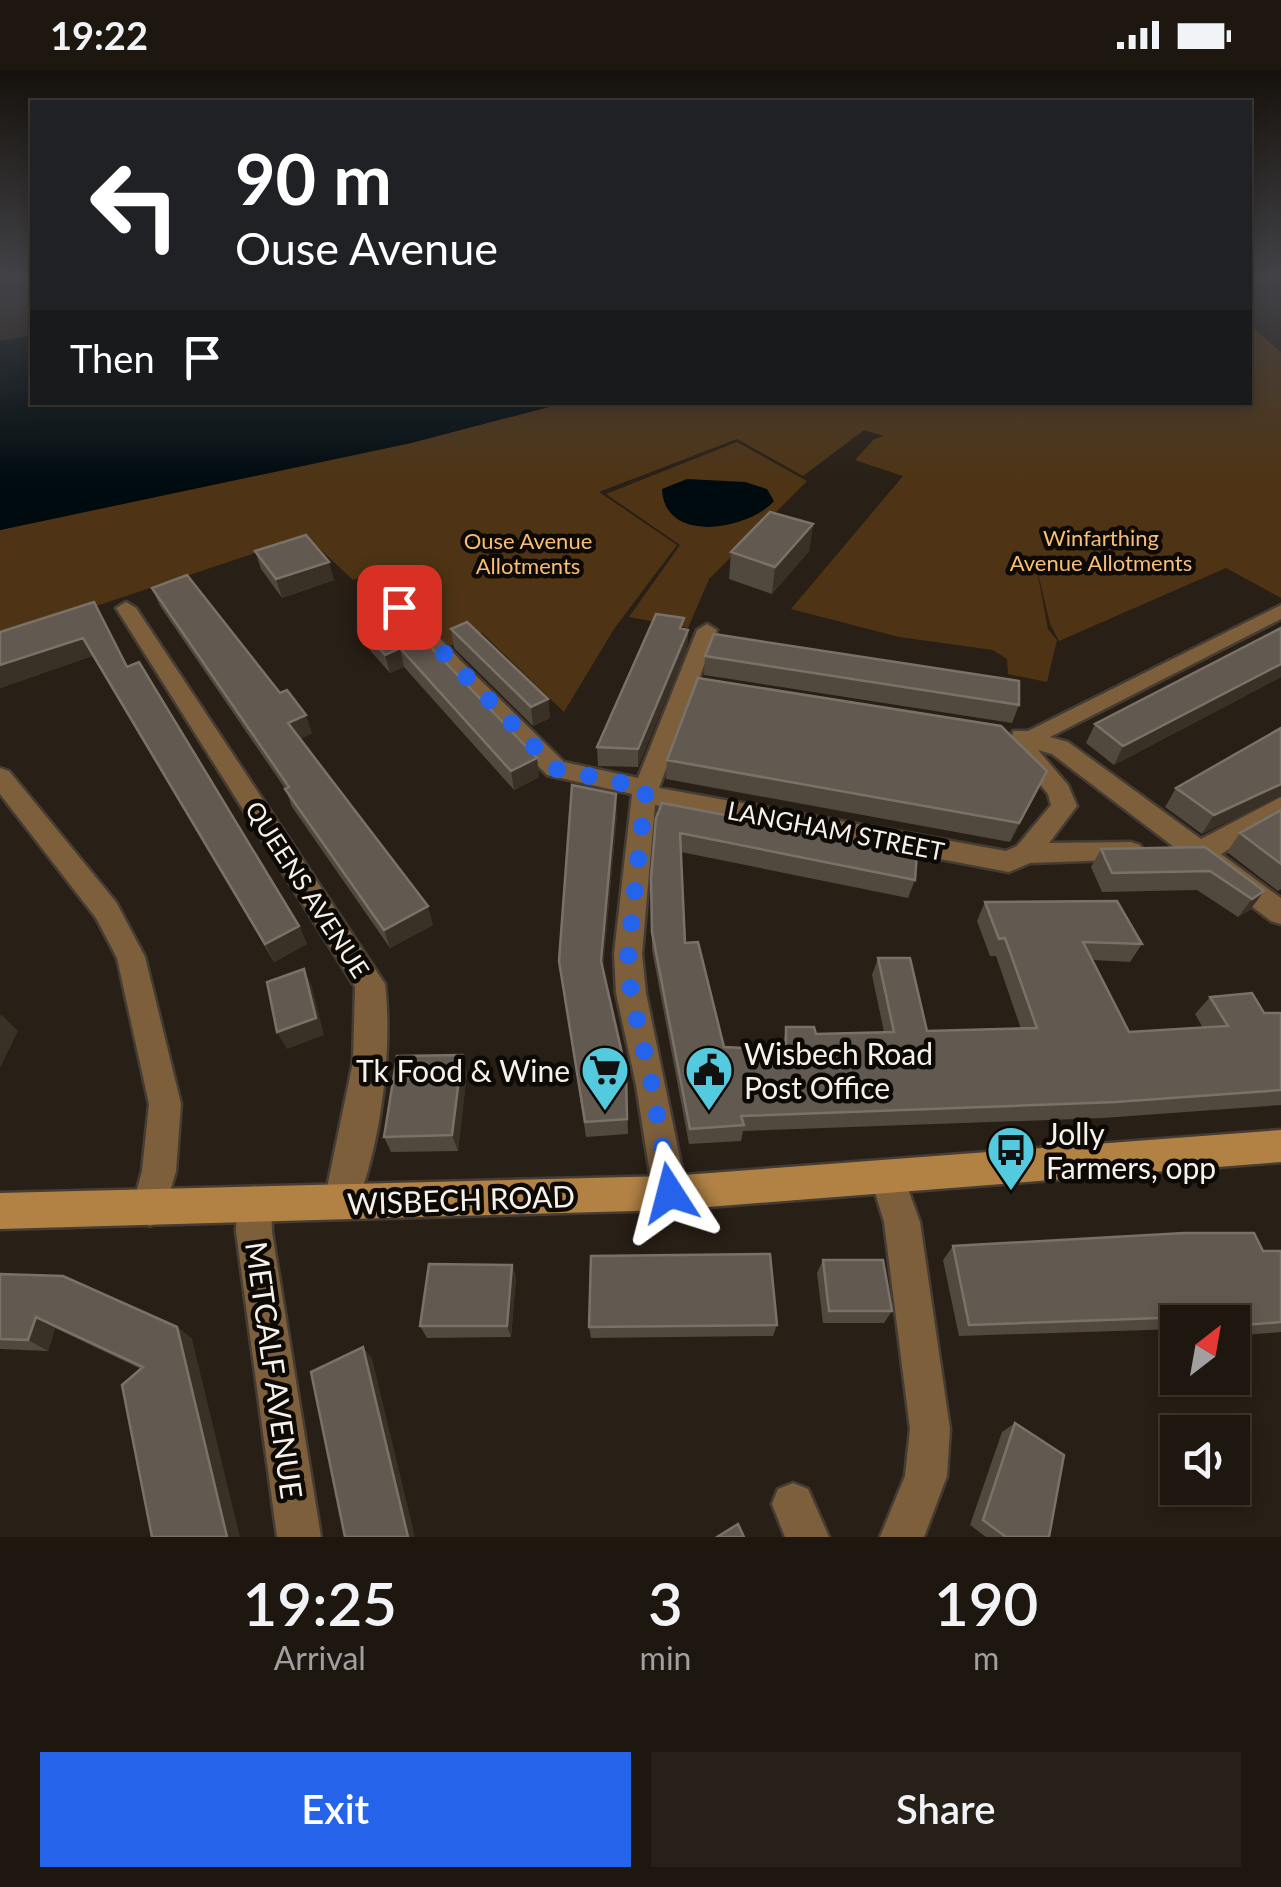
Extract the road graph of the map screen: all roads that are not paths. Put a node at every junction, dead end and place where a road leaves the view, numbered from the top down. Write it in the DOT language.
graph roads {
  1 [pos="373,578"];
  2 [pos="126,608"];
  3 [pos="1281,611"];
  4 [pos="707,630"];
  5 [pos="991,732"];
  6 [pos="1034,739"];
  7 [pos="0,777"];
  8 [pos="645,791"];
  9 [pos="1281,806"];
  10 [pos="1201,850"];
  11 [pos="1026,853"];
  12 [pos="1281,913"];
  13 [pos="1281,1146"];
  14 [pos="888,1179"];
  15 [pos="670,1193"];
  16 [pos="341,1202"];
  17 [pos="254,1203"];
  18 [pos="150,1208"];
  19 [pos="0,1211"];
  20 [pos="300,1537"];
  21 [pos="902,1537"];
  1 -- 8 [label="street, LANGHAM STREET"];
  2 -- 16 [label="street, QUEENS AVENUE"];
  3 -- 6 [label="street"];
  4 -- 8 [label="street"];
  5 -- 6 [label="street"];
  6 -- 10 [label="street"];
  6 -- 11 [label="street"];
  7 -- 18 [label="street"];
  8 -- 11 [label="street, LANGHAM STREET"];
  8 -- 15 [label="street"];
  9 -- 10 [label="street"];
  10 -- 11 [label="street, LANGHAM STREET"];
  10 -- 12 [label="street"];
  13 -- 14 [label="street, WISBECH ROAD"];
  14 -- 15 [label="street, WISBECH ROAD"];
  14 -- 21 [label="street"];
  15 -- 16 [label="street, WISBECH ROAD"];
  16 -- 17 [label="street, WISBECH ROAD"];
  17 -- 18 [label="street, WISBECH ROAD"];
  17 -- 20 [label="street, METCALF AVENUE"];
  18 -- 19 [label="street, WISBECH ROAD"];
}
